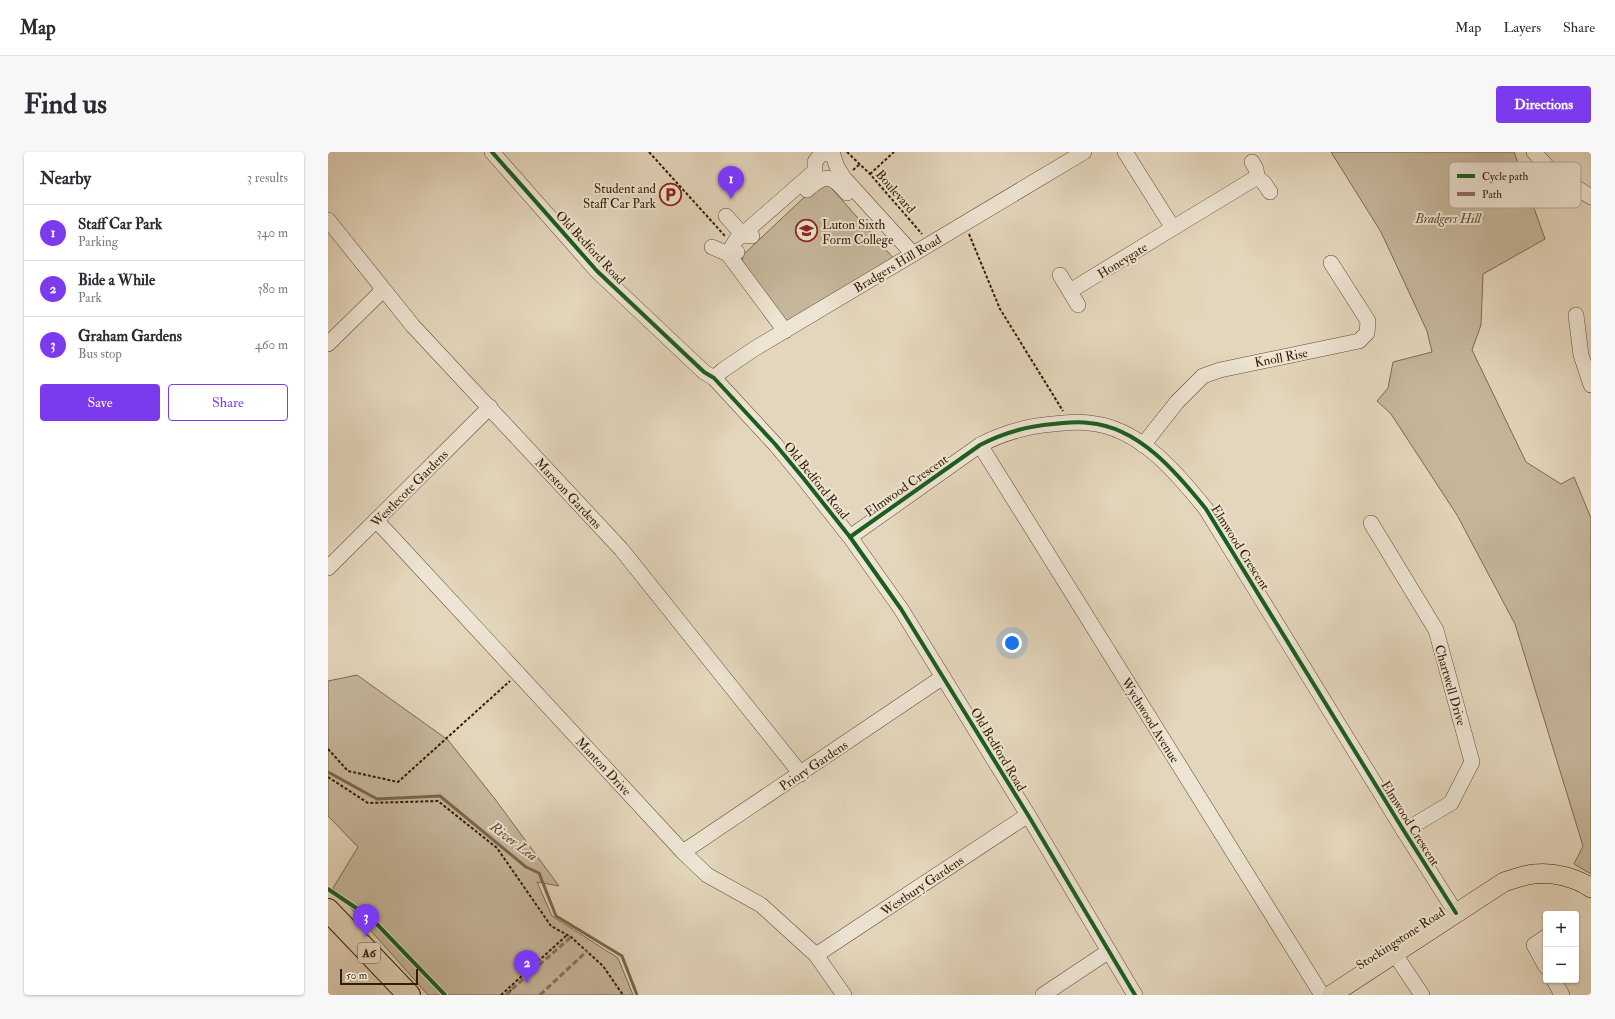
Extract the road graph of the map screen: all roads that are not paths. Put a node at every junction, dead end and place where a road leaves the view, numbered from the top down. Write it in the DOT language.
graph roads {
  1 [pos="492,152"];
  2 [pos="1084,152"];
  3 [pos="1125,152"];
  4 [pos="1534,152"];
  5 [pos="810,157"];
  6 [pos="1252,162"];
  7 [pos="1543,162"];
  8 [pos="1257,177"];
  9 [pos="1581,191"];
  10 [pos="1270,192"];
  11 [pos="1591,197"];
  12 [pos="727,214"];
  13 [pos="328,220"];
  14 [pos="1173,228"];
  15 [pos="749,236"];
  16 [pos="712,247"];
  17 [pos="728,247"];
  18 [pos="909,256"];
  19 [pos="1331,263"];
  20 [pos="1060,275"];
  21 [pos="383,290"];
  22 [pos="1070,291"];
  23 [pos="1078,305"];
  24 [pos="1576,315"];
  25 [pos="784,331"];
  26 [pos="328,344"];
  27 [pos="714,378"];
  28 [pos="1591,385"];
  29 [pos="490,407"];
  30 [pos="980,445"];
  31 [pos="1143,445"];
  32 [pos="376,520"];
  33 [pos="1372,523"];
  34 [pos="850,538"];
  35 [pos="328,568"];
  36 [pos="943,677"];
  37 [pos="801,774"];
  38 [pos="1028,815"];
  39 [pos="1404,831"];
  40 [pos="683,852"];
  41 [pos="1591,888"];
  42 [pos="328,910"];
  43 [pos="1456,913"];
  44 [pos="1543,939"];
  45 [pos="1109,951"];
  46 [pos="1394,953"];
  47 [pos="816,955"];
  48 [pos="1543,962"];
  49 [pos="1556,983"];
  50 [pos="409,995"];
  51 [pos="844,995"];
  52 [pos="1043,995"];
  53 [pos="1135,995"];
  54 [pos="1322,995"];
  55 [pos="1331,995"];
  56 [pos="1422,995"];
  57 [pos="1562,995"];
  1 -- 27 [label="street, Old Bedford Road"];
  2 -- 18 [label="street, Bradgers Hill Road"];
  3 -- 14 [label="street"];
  4 -- 7 [label="street"];
  5 -- 15 [label="street"];
  5 -- 18 [label="street"];
  6 -- 8 [label="street"];
  8 -- 10 [label="street"];
  8 -- 14 [label="street, Honeygate"];
  9 -- 11 [label="street"];
  12 -- 15 [label="street"];
  13 -- 21 [label="street, Marston Gardens"];
  14 -- 22 [label="street, Honeygate"];
  15 -- 17 [label="street"];
  15 -- 18 [label="street"];
  16 -- 17 [label="street"];
  17 -- 25 [label="street"];
  18 -- 25 [label="street, Bradgers Hill Road"];
  19 -- 31 [label="street, Knoll Rise"];
  20 -- 22 [label="street"];
  21 -- 26 [label="street"];
  21 -- 29 [label="street, Marston Gardens"];
  22 -- 23 [label="street"];
  24 -- 28 [label="street"];
  25 -- 27 [label="street, Bradgers Hill Road"];
  27 -- 34 [label="street, Old Bedford Road"];
  29 -- 32 [label="street, Westlecote Gardens"];
  29 -- 37 [label="street, Marston Gardens"];
  30 -- 31 [label="street, Elmwood Crescent"];
  30 -- 34 [label="street, Elmwood Crescent"];
  30 -- 54 [label="street, Wychwood Avenue"];
  31 -- 39 [label="street, Elmwood Crescent"];
  32 -- 35 [label="street, Westlecote Gardens"];
  32 -- 40 [label="street, Manton Drive"];
  33 -- 39 [label="street, Chartwell Drive"];
  34 -- 36 [label="street, Old Bedford Road"];
  36 -- 37 [label="street, Priory Gardens"];
  36 -- 38 [label="street, Old Bedford Road"];
  37 -- 40 [label="street, Priory Gardens"];
  38 -- 45 [label="street, Old Bedford Road"];
  38 -- 47 [label="street, Westbury Gardens"];
  39 -- 43 [label="street, Elmwood Crescent"];
  40 -- 47 [label="street, Manton Drive"];
  41 -- 43 [label="main road, Stockingstone Road"];
  42 -- 50 [label="highway, A6"];
  43 -- 46 [label="main road, Stockingstone Road"];
  44 -- 48 [label="street"];
  45 -- 52 [label="street"];
  45 -- 53 [label="street, Old Bedford Road"];
  46 -- 55 [label="main road, Stockingstone Road"];
  46 -- 56 [label="street"];
  47 -- 51 [label="street, Manton Drive"];
  49 -- 57 [label="street"];
}
